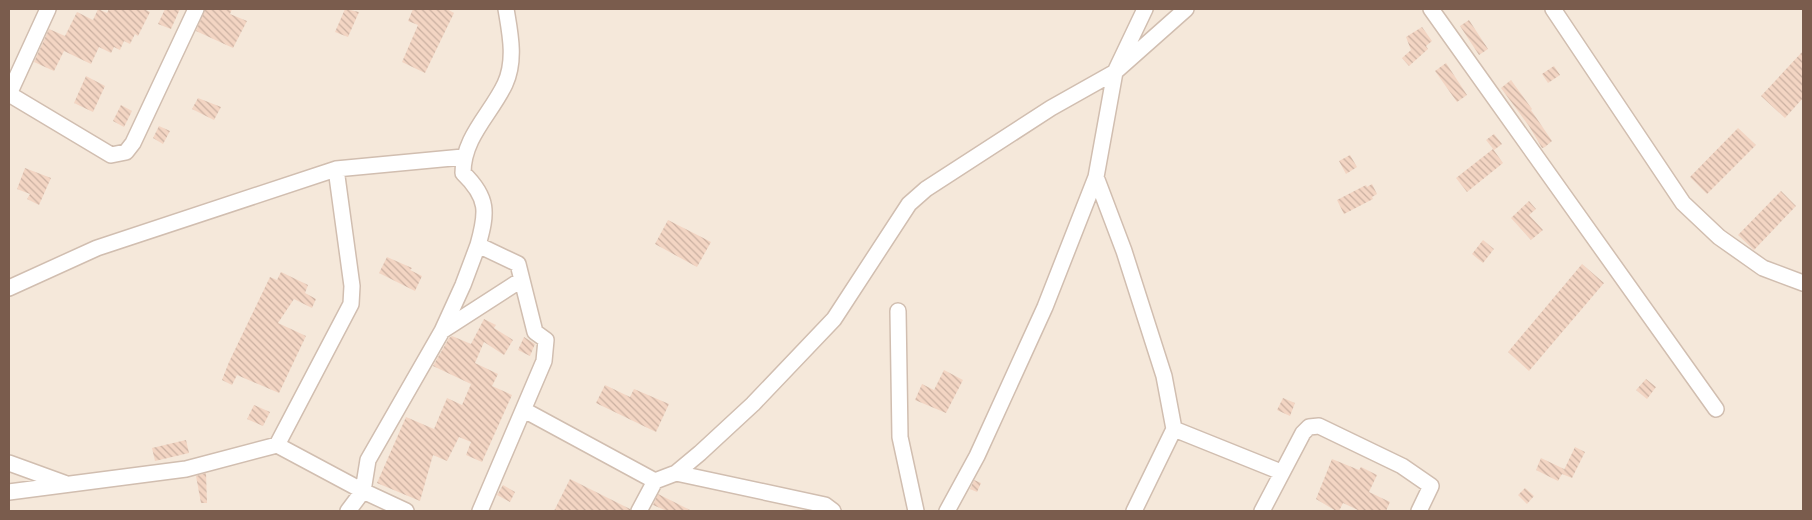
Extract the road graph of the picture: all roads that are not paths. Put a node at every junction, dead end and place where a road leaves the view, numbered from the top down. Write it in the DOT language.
graph roads {
  1 [pos="48,9"];
  2 [pos="196,9"];
  3 [pos="506,9"];
  4 [pos="1145,9"];
  5 [pos="1186,9"];
  6 [pos="1431,9"];
  7 [pos="1553,9"];
  8 [pos="1115,72"];
  9 [pos="9,94"];
  10 [pos="463,157"];
  11 [pos="336,169"];
  12 [pos="1096,177"];
  13 [pos="478,245"];
  14 [pos="521,280"];
  15 [pos="1803,283"];
  16 [pos="9,288"];
  17 [pos="898,311"];
  18 [pos="442,331"];
  19 [pos="1716,409"];
  20 [pos="524,410"];
  21 [pos="1174,429"];
  22 [pos="277,445"];
  23 [pos="9,463"];
  24 [pos="1281,472"];
  25 [pos="676,473"];
  26 [pos="655,481"];
  27 [pos="67,484"];
  28 [pos="363,491"];
  29 [pos="9,492"];
  30 [pos="347,511"];
  31 [pos="406,511"];
  32 [pos="480,511"];
  33 [pos="639,511"];
  34 [pos="833,511"];
  35 [pos="916,511"];
  36 [pos="947,511"];
  37 [pos="1134,511"];
  38 [pos="1262,511"];
  39 [pos="1419,511"];
  1 -- 9 [label="street"];
  2 -- 9 [label="street"];
  3 -- 10 [label="street"];
  4 -- 8 [label="street"];
  5 -- 8 [label="street"];
  6 -- 19 [label="street"];
  7 -- 15 [label="street"];
  8 -- 12 [label="street"];
  8 -- 25 [label="street"];
  10 -- 11 [label="street"];
  10 -- 13 [label="street"];
  11 -- 16 [label="street"];
  11 -- 22 [label="street"];
  12 -- 21 [label="street"];
  12 -- 36 [label="street"];
  13 -- 14 [label="street"];
  13 -- 18 [label="street"];
  14 -- 18 [label="street"];
  14 -- 20 [label="street"];
  17 -- 35 [label="street"];
  18 -- 28 [label="street"];
  20 -- 26 [label="street"];
  20 -- 32 [label="street"];
  21 -- 24 [label="street"];
  21 -- 37 [label="street"];
  22 -- 27 [label="street"];
  22 -- 28 [label="street"];
  23 -- 27 [label="street"];
  24 -- 38 [label="street"];
  24 -- 39 [label="street"];
  25 -- 26 [label="street"];
  25 -- 34 [label="street"];
  26 -- 33 [label="street"];
  27 -- 29 [label="street"];
  28 -- 30 [label="street"];
  28 -- 31 [label="street"];
}
